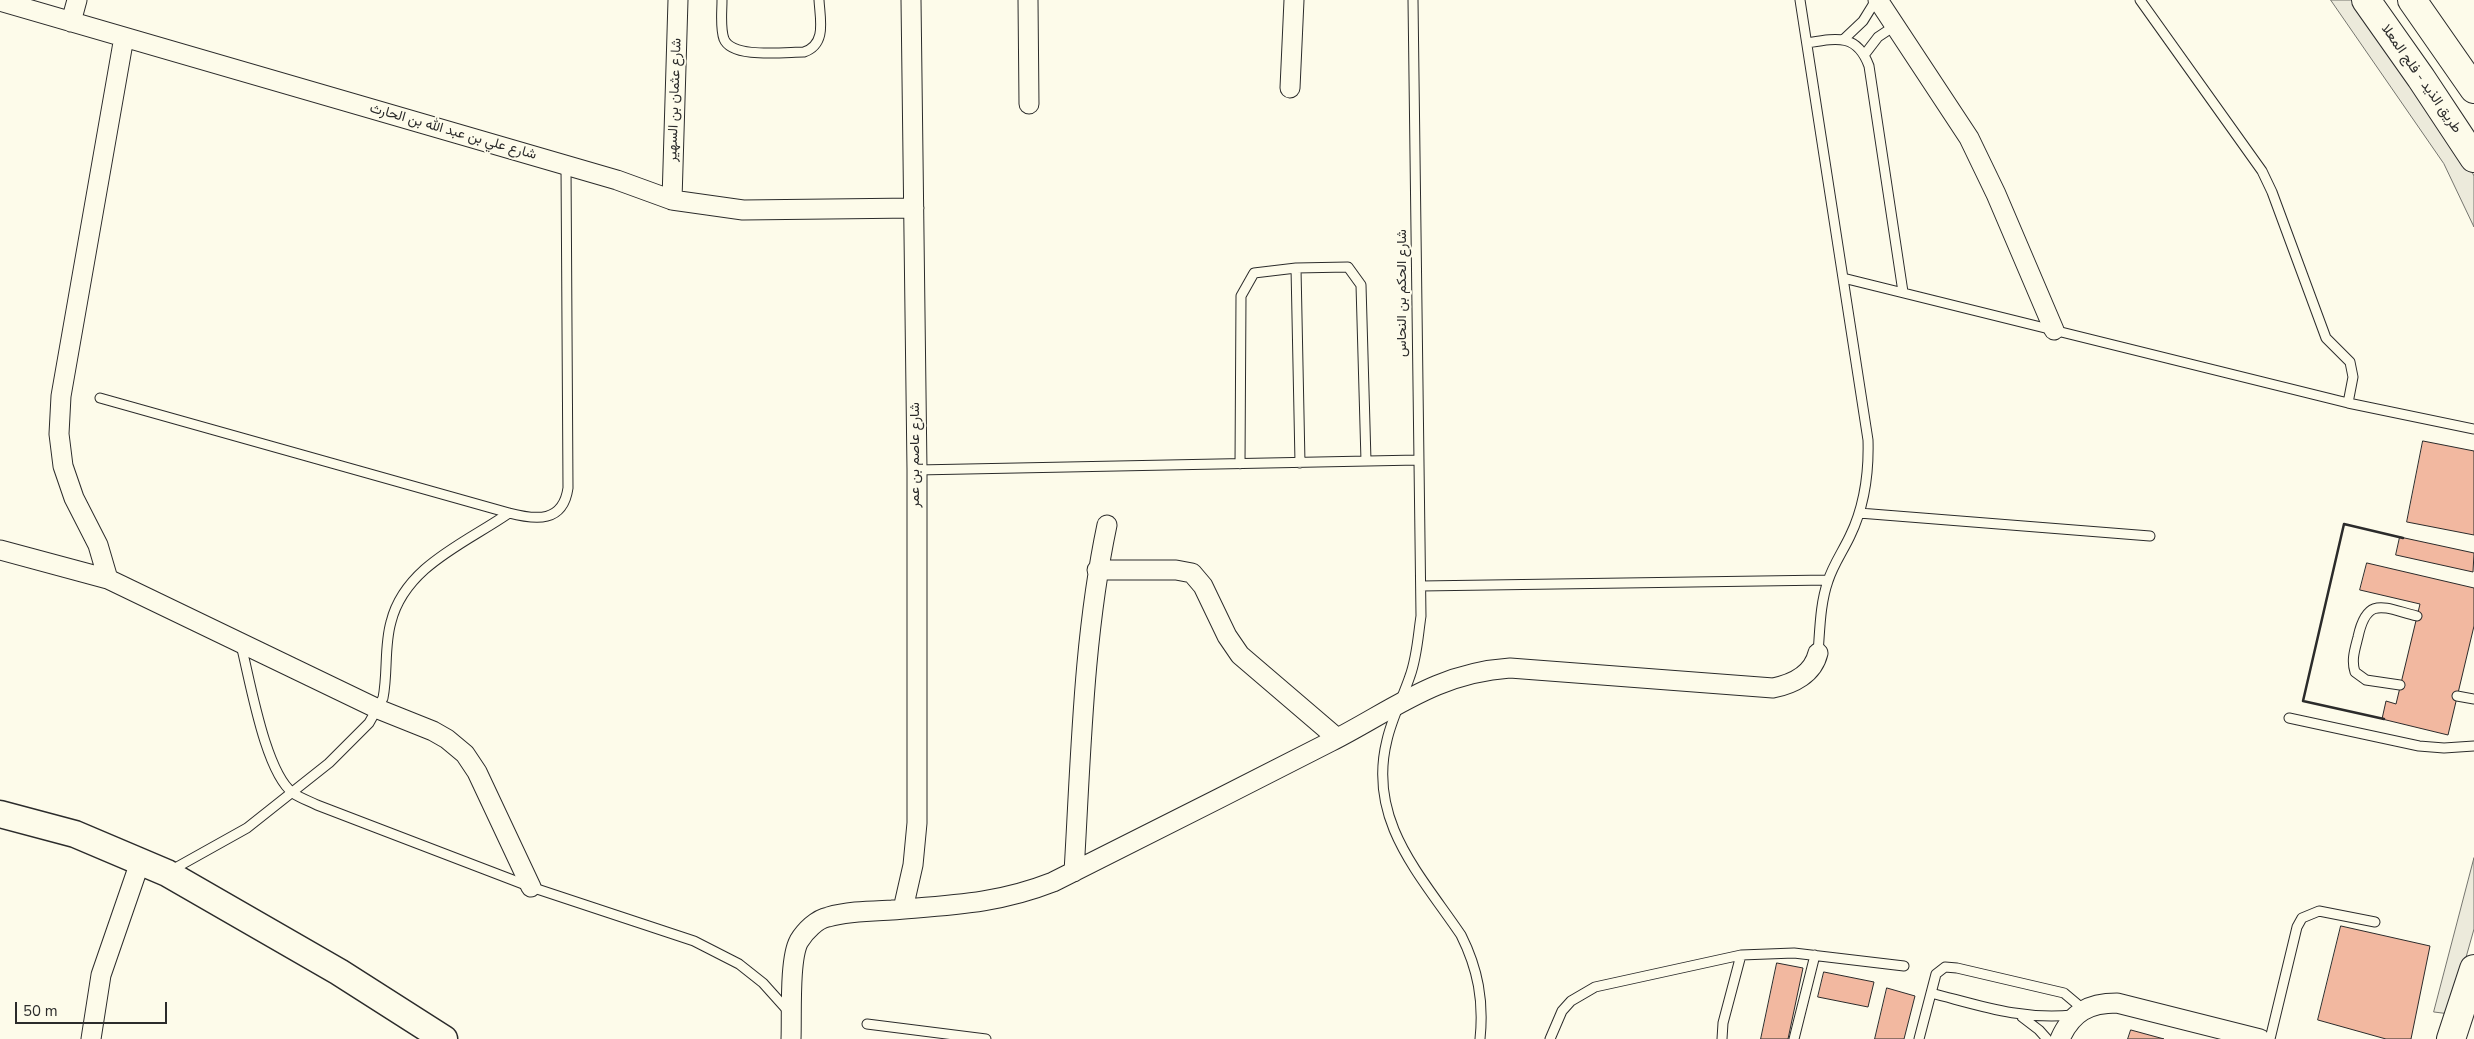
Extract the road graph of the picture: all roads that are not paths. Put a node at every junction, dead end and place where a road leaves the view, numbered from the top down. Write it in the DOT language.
graph roads {
  1 [pos="77,0"];
  2 [pos="678,0"];
  3 [pos="722,0"];
  4 [pos="819,0"];
  5 [pos="911,0"];
  6 [pos="1028,0"];
  7 [pos="1294,0"];
  8 [pos="1413,0"];
  9 [pos="1800,0"];
  10 [pos="1877,0"];
  11 [pos="2140,0"];
  12 [pos="2366,0"];
  13 [pos="2412,0"];
  14 [pos="0,1"];
  15 [pos="71,22"];
  16 [pos="1896,25"];
  17 [pos="124,37"];
  18 [pos="1844,39"];
  19 [pos="1806,43"];
  20 [pos="1865,54"];
  21 [pos="1290,88"];
  22 [pos="2474,89"];
  23 [pos="1029,104"];
  24 [pos="2474,158"];
  25 [pos="566,166"];
  26 [pos="672,200"];
  27 [pos="914,208"];
  28 [pos="1296,268"];
  29 [pos="1843,278"];
  30 [pos="1903,292"];
  31 [pos="2054,330"];
  32 [pos="100,398"];
  33 [pos="2348,403"];
  34 [pos="2474,429"];
  35 [pos="1418,460"];
  36 [pos="1366,461"];
  37 [pos="1300,462"];
  38 [pos="1240,464"];
  39 [pos="917,470"];
  40 [pos="509,513"];
  41 [pos="1860,513"];
  42 [pos="1107,525"];
  43 [pos="2150,536"];
  44 [pos="0,550"];
  45 [pos="1097,570"];
  46 [pos="108,579"];
  47 [pos="1828,580"];
  48 [pos="1421,586"];
  49 [pos="2417,616"];
  50 [pos="241,645"];
  51 [pos="1818,653"];
  52 [pos="2400,685"];
  53 [pos="2457,696"];
  54 [pos="2474,699"];
  55 [pos="1400,704"];
  56 [pos="378,709"];
  57 [pos="2290,718"];
  58 [pos="1337,738"];
  59 [pos="2474,746"];
  60 [pos="292,792"];
  61 [pos="0,814"];
  62 [pos="140,862"];
  63 [pos="1074,872"];
  64 [pos="167,873"];
  65 [pos="531,887"];
  66 [pos="903,909"];
  67 [pos="2375,922"];
  68 [pos="1741,955"];
  69 [pos="1815,955"];
  70 [pos="1904,966"];
  71 [pos="2474,969"];
  72 [pos="1931,993"];
  73 [pos="2079,1012"];
  74 [pos="792,1015"];
  75 [pos="2019,1016"];
  76 [pos="867,1024"];
  77 [pos="2450,1037"];
  78 [pos="91,1039"];
  79 [pos="444,1039"];
  80 [pos="790,1039"];
  81 [pos="986,1039"];
  82 [pos="1480,1039"];
  83 [pos="1550,1039"];
  84 [pos="1722,1039"];
  85 [pos="1794,1039"];
  86 [pos="1919,1039"];
  87 [pos="2047,1039"];
  88 [pos="2060,1039"];
  89 [pos="2260,1039"];
  90 [pos="2270,1039"];
  1 -- 15 [label="street"];
  2 -- 26 [label="street, شارع عثمان بن السهير"];
  3 -- 4 [label="lane"];
  5 -- 27 [label="street, شارع عاصم بن عمر"];
  6 -- 23 [label="street"];
  7 -- 21 [label="street"];
  8 -- 35 [label="lane, شارع الحكم بن النحاس"];
  9 -- 19 [label="lane"];
  10 -- 16 [label="street"];
  10 -- 18 [label="lane"];
  11 -- 33 [label="lane"];
  12 -- 24 [label="highway, طريق الذيد - فلج المعلا"];
  13 -- 22 [label="highway"];
  14 -- 15 [label="street, شارع علي بن عبد الله بن الحارث"];
  15 -- 17 [label="street, شارع علي بن عبد الله بن الحارث"];
  16 -- 20 [label="lane"];
  16 -- 31 [label="street"];
  17 -- 25 [label="street, شارع علي بن عبد الله بن الحارث"];
  17 -- 46 [label="street"];
  18 -- 19 [label="lane"];
  18 -- 20 [label="lane"];
  19 -- 29 [label="lane"];
  20 -- 30 [label="lane"];
  25 -- 26 [label="street, شارع علي بن عبد الله بن الحارث"];
  25 -- 40 [label="lane"];
  26 -- 27 [label="street, شارع علي بن عبد الله بن الحارث"];
  27 -- 39 [label="street, شارع عاصم بن عمر"];
  28 -- 36 [label="lane"];
  28 -- 37 [label="lane"];
  28 -- 38 [label="lane"];
  29 -- 30 [label="lane"];
  29 -- 41 [label="lane"];
  30 -- 31 [label="lane"];
  31 -- 33 [label="lane"];
  32 -- 40 [label="lane"];
  33 -- 34 [label="lane"];
  35 -- 36 [label="lane"];
  35 -- 48 [label="lane, شارع الحكم بن النحاس"];
  36 -- 37 [label="lane"];
  37 -- 38 [label="lane"];
  38 -- 39 [label="lane"];
  39 -- 66 [label="street, شارع عاصم بن عمر"];
  40 -- 56 [label="lane"];
  41 -- 43 [label="lane"];
  41 -- 47 [label="lane"];
  42 -- 45 [label="street"];
  44 -- 46 [label="street"];
  45 -- 58 [label="street"];
  45 -- 63 [label="street"];
  46 -- 50 [label="street"];
  47 -- 48 [label="lane"];
  47 -- 51 [label="lane"];
  48 -- 55 [label="lane, شارع الحكم بن النحاس"];
  49 -- 52 [label="lane"];
  50 -- 56 [label="street"];
  50 -- 60 [label="lane"];
  51 -- 55 [label="street"];
  53 -- 54 [label="lane"];
  55 -- 58 [label="street"];
  55 -- 82 [label="lane, شارع الحكم بن النحاس"];
  56 -- 60 [label="lane"];
  56 -- 65 [label="street"];
  57 -- 59 [label="lane"];
  58 -- 63 [label="street"];
  60 -- 64 [label="lane"];
  60 -- 65 [label="lane"];
  61 -- 62 [label="street"];
  62 -- 64 [label="street"];
  62 -- 78 [label="street"];
  63 -- 66 [label="street"];
  64 -- 79 [label="street"];
  65 -- 74 [label="lane"];
  66 -- 74 [label="street"];
  67 -- 90 [label="lane"];
  68 -- 69 [label="lane"];
  68 -- 83 [label="lane"];
  68 -- 84 [label="lane"];
  69 -- 70 [label="lane"];
  69 -- 85 [label="lane"];
  71 -- 77 [label="highway"];
  72 -- 73 [label="lane"];
  72 -- 75 [label="lane"];
  72 -- 86 [label="lane"];
  73 -- 75 [label="lane"];
  73 -- 88 [label="street"];
  73 -- 89 [label="street"];
  74 -- 80 [label="street"];
  75 -- 87 [label="lane"];
  76 -- 81 [label="lane"];
}
